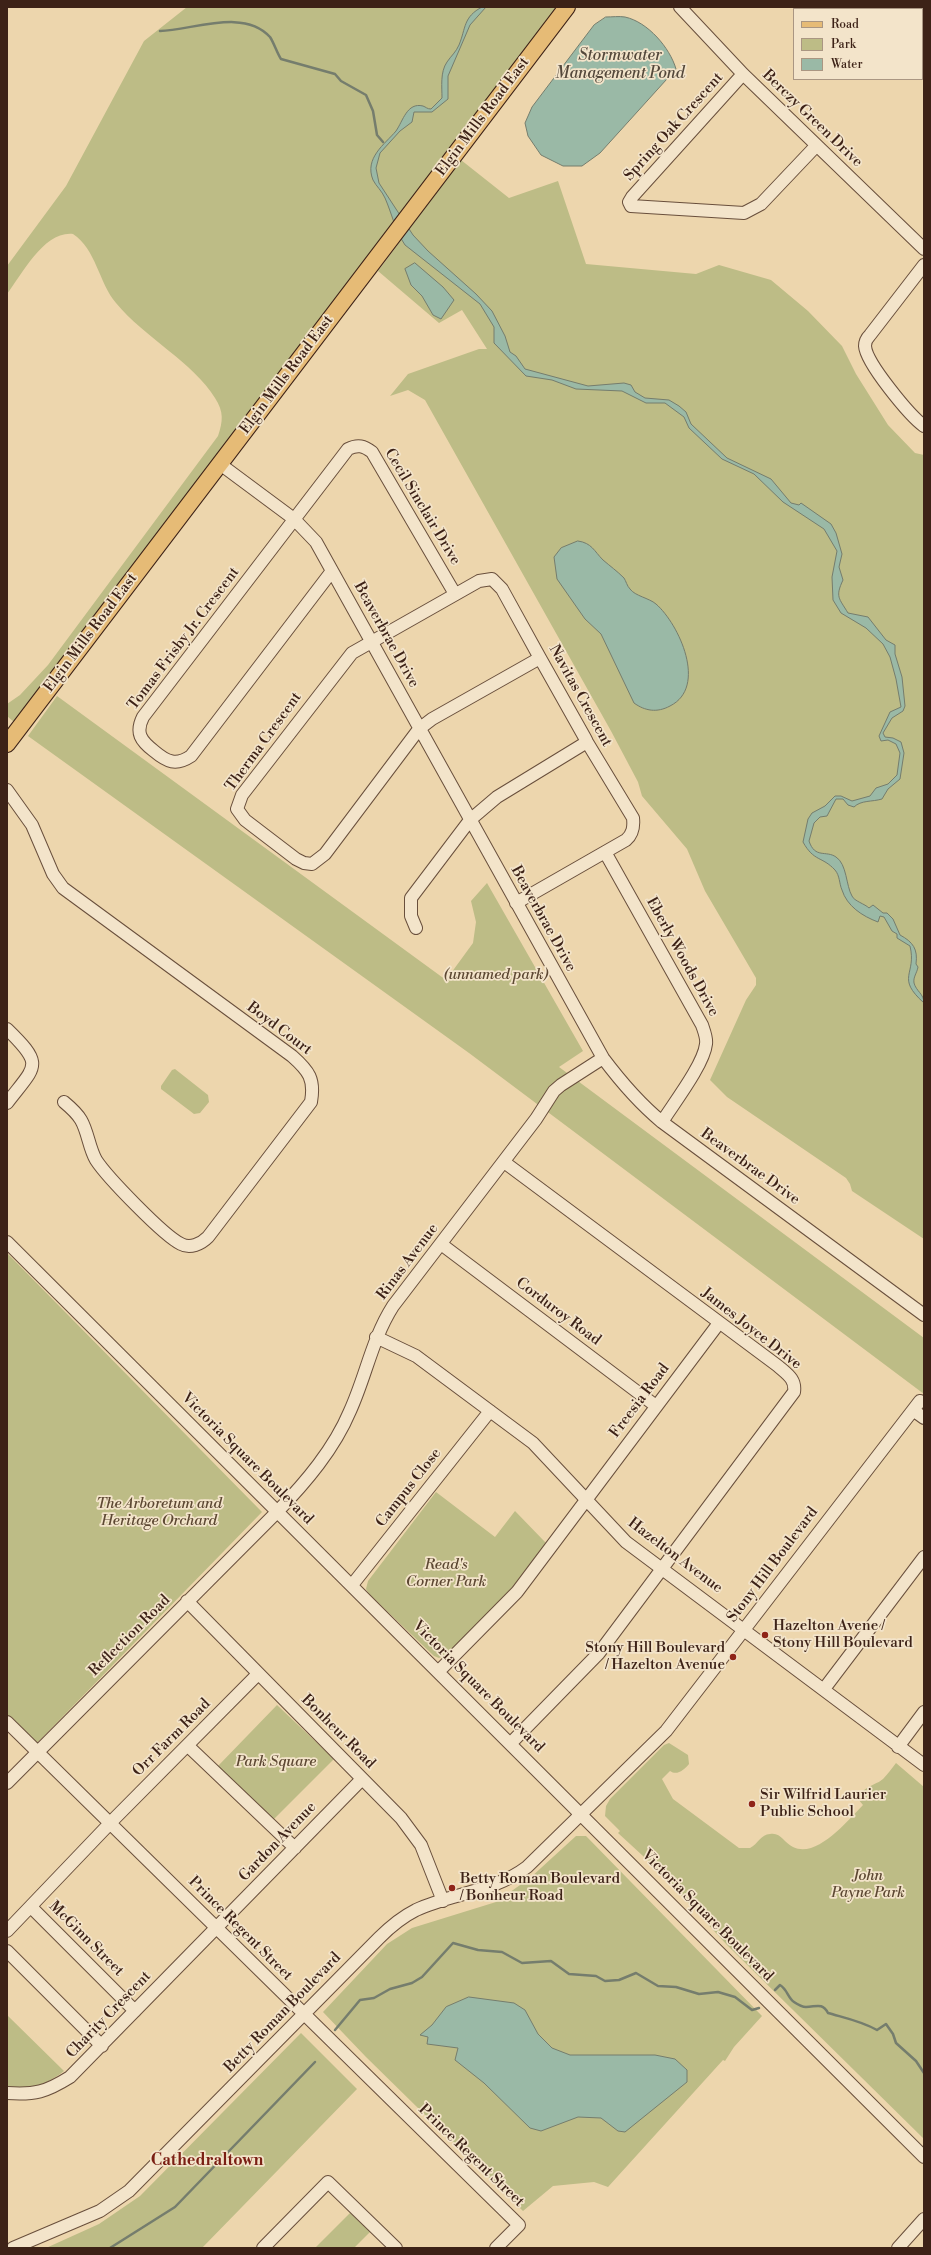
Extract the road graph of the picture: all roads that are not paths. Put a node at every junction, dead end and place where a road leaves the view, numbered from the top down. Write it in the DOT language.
graph roads {
  1 [pos="566,7"];
  2 [pos="680,7"];
  3 [pos="743,74"];
  4 [pos="816,146"];
  5 [pos="924,249"];
  6 [pos="924,265"];
  7 [pos="924,426"];
  8 [pos="220,464"];
  9 [pos="294,520"];
  10 [pos="332,571"];
  11 [pos="455,594"];
  12 [pos="371,641"];
  13 [pos="540,658"];
  14 [pos="419,729"];
  15 [pos="587,742"];
  16 [pos="7,744"];
  17 [pos="7,790"];
  18 [pos="470,820"];
  19 [pos="605,852"];
  20 [pos="516,903"];
  21 [pos="416,928"];
  22 [pos="7,1029"];
  23 [pos="603,1058"];
  24 [pos="7,1102"];
  25 [pos="64,1102"];
  26 [pos="662,1122"];
  27 [pos="504,1162"];
  28 [pos="7,1242"];
  29 [pos="441,1244"];
  30 [pos="924,1315"];
  31 [pos="719,1323"];
  32 [pos="376,1338"];
  33 [pos="656,1406"];
  34 [pos="490,1411"];
  35 [pos="924,1418"];
  36 [pos="587,1500"];
  37 [pos="277,1512"];
  38 [pos="924,1556"];
  39 [pos="662,1568"];
  40 [pos="352,1585"];
  41 [pos="187,1602"];
  42 [pos="744,1628"];
  43 [pos="439,1671"];
  44 [pos="258,1674"];
  45 [pos="824,1689"];
  46 [pos="924,1712"];
  47 [pos="7,1722"];
  48 [pos="511,1743"];
  49 [pos="188,1746"];
  50 [pos="898,1747"];
  51 [pos="37,1752"];
  52 [pos="924,1765"];
  53 [pos="362,1779"];
  54 [pos="7,1783"];
  55 [pos="582,1814"];
  56 [pos="109,1824"];
  57 [pos="295,1848"];
  58 [pos="443,1901"];
  59 [pos="31,1907"];
  60 [pos="216,1926"];
  61 [pos="7,1931"];
  62 [pos="7,1951"];
  63 [pos="135,2011"];
  64 [pos="303,2015"];
  65 [pos="102,2046"];
  66 [pos="7,2093"];
  67 [pos="924,2157"];
  68 [pos="924,2219"];
  69 [pos="14,2248"];
  70 [pos="262,2248"];
  71 [pos="396,2248"];
  72 [pos="496,2248"];
  73 [pos="898,2248"];
  1 -- 8 [label="main road, Elgin Mills Road East"];
  2 -- 3 [label="street, Berczy Green Drive"];
  3 -- 4 [label="street, Berczy Green Drive"];
  3 -- 4 [label="street, Spring Oak Crescent"];
  4 -- 5 [label="street, Berczy Green Drive"];
  6 -- 7 [label="street"];
  8 -- 9 [label="street, Beaverbrae Drive"];
  8 -- 16 [label="main road, Elgin Mills Road East"];
  9 -- 10 [label="street, Beaverbrae Drive"];
  9 -- 10 [label="street, Tomas Frisby Jr. Crescent"];
  9 -- 11 [label="street, Cecil Sinclair Drive"];
  10 -- 12 [label="street, Beaverbrae Drive"];
  11 -- 12 [label="street, Navitas Crescent"];
  11 -- 13 [label="street, Navitas Crescent"];
  12 -- 14 [label="street, Beaverbrae Drive"];
  12 -- 14 [label="street, Therma Crescent"];
  13 -- 14 [label="street"];
  13 -- 15 [label="street, Navitas Crescent"];
  14 -- 18 [label="street, Beaverbrae Drive"];
  15 -- 18 [label="street"];
  15 -- 19 [label="street, Navitas Crescent"];
  17 -- 25 [label="street, Boyd Court"];
  18 -- 20 [label="street, Beaverbrae Drive"];
  18 -- 21 [label="street"];
  19 -- 20 [label="street, Navitas Crescent"];
  19 -- 26 [label="street, Eberly Woods Drive"];
  20 -- 23 [label="street, Beaverbrae Drive"];
  22 -- 24 [label="street"];
  23 -- 26 [label="street, Beaverbrae Drive"];
  23 -- 27 [label="street, Rinas Avenue"];
  26 -- 30 [label="street, Beaverbrae Drive"];
  27 -- 29 [label="street, Rinas Avenue"];
  27 -- 31 [label="street, James Joyce Drive"];
  28 -- 37 [label="street, Victoria Square Boulevard"];
  29 -- 32 [label="street, Rinas Avenue"];
  29 -- 33 [label="street, Corduroy Road"];
  31 -- 33 [label="street, Freesia Road"];
  31 -- 39 [label="street, James Joyce Drive"];
  32 -- 34 [label="street, Hazelton Avenue"];
  32 -- 37 [label="street, Rinas Avenue"];
  33 -- 36 [label="street, Freesia Road"];
  34 -- 36 [label="street, Hazelton Avenue"];
  34 -- 40 [label="street, Campus Close"];
  35 -- 42 [label="street, Stony Hill Boulevard"];
  36 -- 39 [label="street, Hazelton Avenue"];
  36 -- 43 [label="street, Freesia Road"];
  37 -- 40 [label="street, Victoria Square Boulevard"];
  37 -- 41 [label="street, Reflection Road"];
  38 -- 45 [label="street"];
  39 -- 42 [label="street, Hazelton Avenue"];
  39 -- 48 [label="street"];
  40 -- 43 [label="street, Victoria Square Boulevard"];
  41 -- 44 [label="street, Bonheur Road"];
  41 -- 51 [label="street, Reflection Road"];
  42 -- 45 [label="street, Hazelton Avenue"];
  42 -- 55 [label="street, Stony Hill Boulevard"];
  43 -- 48 [label="street, Victoria Square Boulevard"];
  44 -- 49 [label="street, Orr Farm Road"];
  44 -- 53 [label="street, Bonheur Road"];
  45 -- 50 [label="street, Hazelton Avenue"];
  46 -- 50 [label="street"];
  47 -- 51 [label="street, Prince Regent Street"];
  48 -- 55 [label="street, Victoria Square Boulevard"];
  49 -- 56 [label="street, Orr Farm Road"];
  49 -- 57 [label="street"];
  50 -- 52 [label="street, Hazelton Avenue"];
  51 -- 54 [label="street, Reflection Road"];
  51 -- 56 [label="street, Prince Regent Street"];
  53 -- 57 [label="street, Gardon Avenue"];
  53 -- 58 [label="street, Bonheur Road"];
  55 -- 58 [label="street, Betty Roman Boulevard"];
  55 -- 67 [label="street, Victoria Square Boulevard"];
  56 -- 59 [label="street"];
  56 -- 60 [label="street, Prince Regent Street"];
  57 -- 60 [label="street, Gardon Avenue"];
  58 -- 64 [label="street, Betty Roman Boulevard"];
  59 -- 61 [label="street"];
  59 -- 63 [label="street, McGinn Street"];
  60 -- 63 [label="street, Charity Crescent"];
  60 -- 64 [label="street, Prince Regent Street"];
  62 -- 65 [label="street"];
  63 -- 65 [label="street, Charity Crescent"];
  64 -- 69 [label="street, Betty Roman Boulevard"];
  64 -- 72 [label="street, Prince Regent Street"];
  65 -- 66 [label="street, Charity Crescent"];
  68 -- 73 [label="street"];
  70 -- 71 [label="street"];
}
